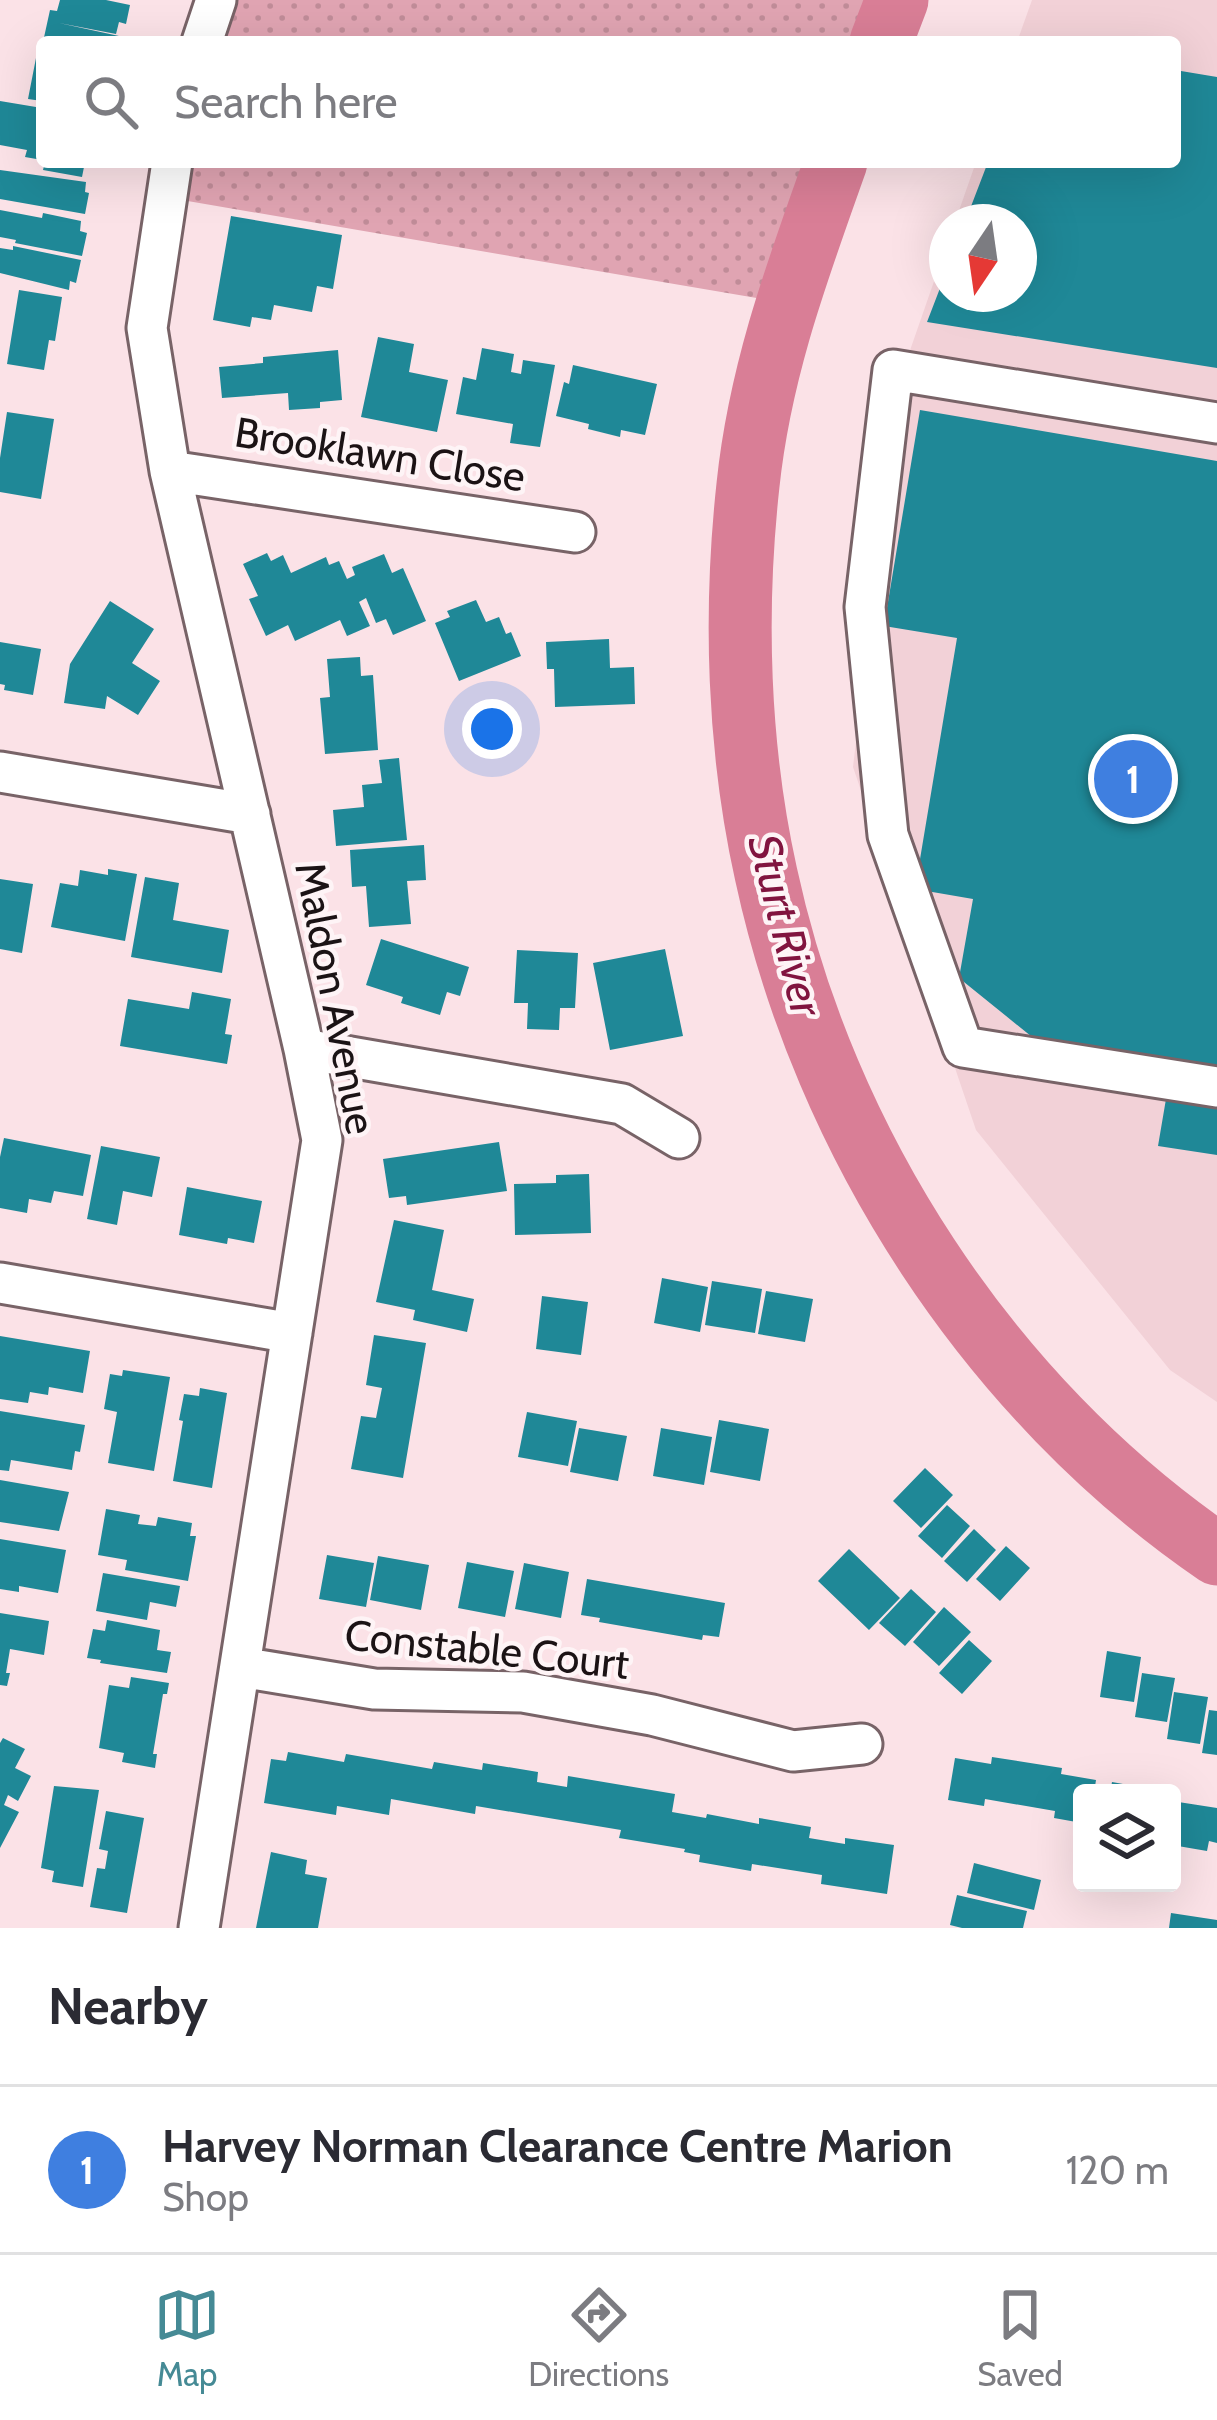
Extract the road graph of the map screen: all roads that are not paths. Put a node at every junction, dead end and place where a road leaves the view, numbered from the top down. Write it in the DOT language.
graph roads {
  1 [pos="216,0"];
  2 [pos="204,36"];
  3 [pos="171,168"];
  4 [pos="1217,423"];
  5 [pos="170,470"];
  6 [pos="575,532"];
  7 [pos="0,772"];
  8 [pos="250,814"];
  9 [pos="304,1049"];
  10 [pos="1217,1087"];
  11 [pos="679,1138"];
  12 [pos="0,1283"];
  13 [pos="292,1334"];
  14 [pos="241,1666"];
  15 [pos="862,1744"];
  16 [pos="199,1928"];
  1 -- 2 [label="street"];
  3 -- 5 [label="street, Maldon Avenue"];
  4 -- 10 [label="street"];
  5 -- 6 [label="street, Brooklawn Close"];
  5 -- 8 [label="street, Maldon Avenue"];
  7 -- 8 [label="street"];
  8 -- 9 [label="street, Maldon Avenue"];
  9 -- 11 [label="street"];
  9 -- 13 [label="street, Maldon Avenue"];
  12 -- 13 [label="street"];
  13 -- 14 [label="street, Maldon Avenue"];
  14 -- 15 [label="street, Constable Court"];
  14 -- 16 [label="street, Maldon Avenue"];
}
